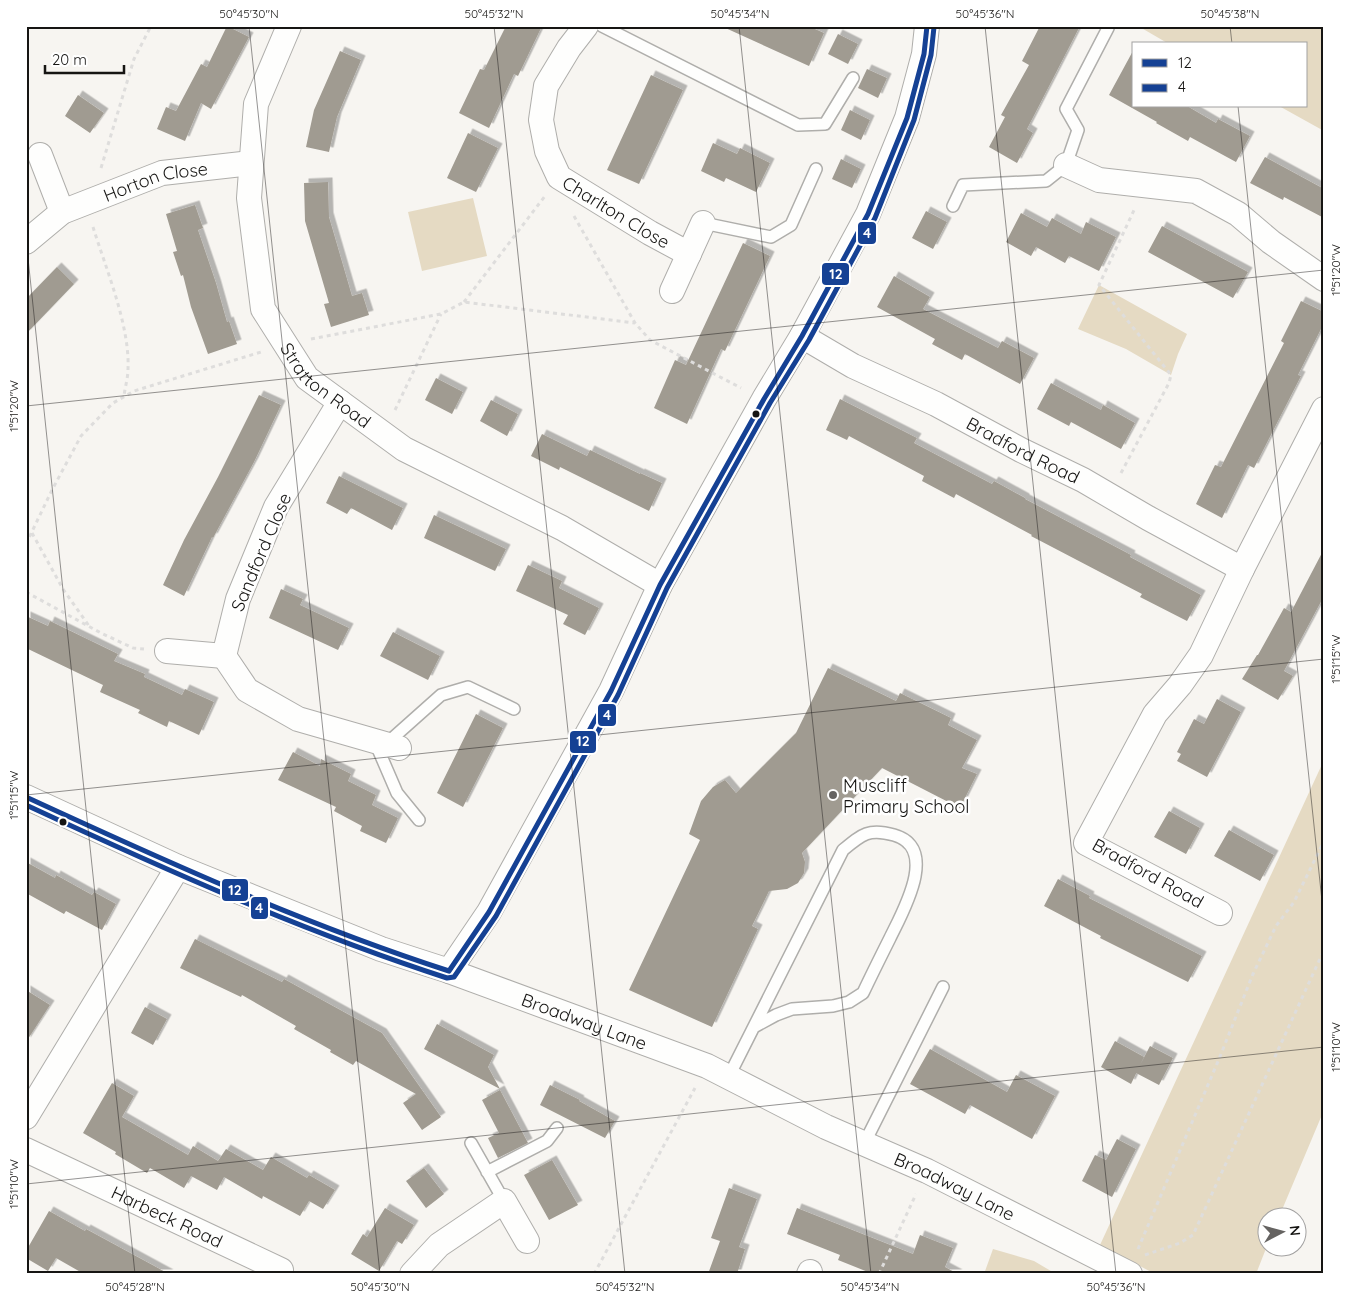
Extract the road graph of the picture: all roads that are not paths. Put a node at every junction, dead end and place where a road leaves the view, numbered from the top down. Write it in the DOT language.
graph roads {
  1 [pos="290,26"];
  2 [pos="586,26"];
  3 [pos="602,26"];
  4 [pos="927,26"];
  5 [pos="1106,26"];
  6 [pos="853,78"];
  7 [pos="40,155"];
  8 [pos="251,163"];
  9 [pos="1066,165"];
  10 [pos="816,169"];
  11 [pos="953,206"];
  12 [pos="62,212"];
  13 [pos="703,223"];
  14 [pos="26,242"];
  15 [pos="689,254"];
  16 [pos="1324,279"];
  17 [pos="672,291"];
  18 [pos="802,336"];
  19 [pos="340,402"];
  20 [pos="1324,410"];
  21 [pos="1242,569"];
  22 [pos="660,585"];
  23 [pos="167,651"];
  24 [pos="224,656"];
  25 [pos="514,708"];
  26 [pos="386,744"];
  27 [pos="26,797"];
  28 [pos="419,820"];
  29 [pos="178,867"];
  30 [pos="1220,913"];
  31 [pos="449,971"];
  32 [pos="942,986"];
  33 [pos="754,1026"];
  34 [pos="729,1076"];
  35 [pos="26,1117"];
  36 [pos="557,1128"];
  37 [pos="471,1143"];
  38 [pos="864,1144"];
  39 [pos="26,1150"];
  40 [pos="487,1172"];
  41 [pos="504,1201"];
  42 [pos="527,1241"];
  43 [pos="1133,1263"];
  44 [pos="281,1270"];
  45 [pos="412,1274"];
  1 -- 8 [label="street, Stratton Road"];
  2 -- 15 [label="street, Charlton Close"];
  3 -- 6 [label="lane"];
  4 -- 18 [label="street"];
  5 -- 9 [label="lane"];
  7 -- 12 [label="street"];
  8 -- 12 [label="street, Horton Close"];
  8 -- 19 [label="street, Stratton Road"];
  9 -- 11 [label="lane"];
  9 -- 16 [label="street"];
  10 -- 13 [label="lane"];
  12 -- 14 [label="street, Horton Close"];
  13 -- 15 [label="street"];
  15 -- 17 [label="street"];
  18 -- 21 [label="street, Bradford Road"];
  18 -- 22 [label="street"];
  19 -- 22 [label="street, Stratton Road"];
  19 -- 24 [label="street, Sandford Close"];
  20 -- 21 [label="street, Bradford Road"];
  21 -- 30 [label="street, Bradford Road"];
  22 -- 31 [label="street"];
  23 -- 24 [label="street"];
  24 -- 26 [label="street"];
  25 -- 26 [label="lane"];
  26 -- 28 [label="lane"];
  27 -- 29 [label="street, Broadway Lane"];
  29 -- 31 [label="street, Broadway Lane"];
  29 -- 35 [label="street"];
  31 -- 34 [label="street, Broadway Lane"];
  32 -- 38 [label="lane"];
  33 -- 33 [label="lane"];
  33 -- 34 [label="lane"];
  34 -- 38 [label="street, Broadway Lane"];
  36 -- 40 [label="lane"];
  37 -- 40 [label="lane"];
  38 -- 43 [label="street, Broadway Lane"];
  39 -- 44 [label="street, Harbeck Road"];
  40 -- 41 [label="lane"];
  41 -- 42 [label="street"];
  41 -- 45 [label="street"];
}
